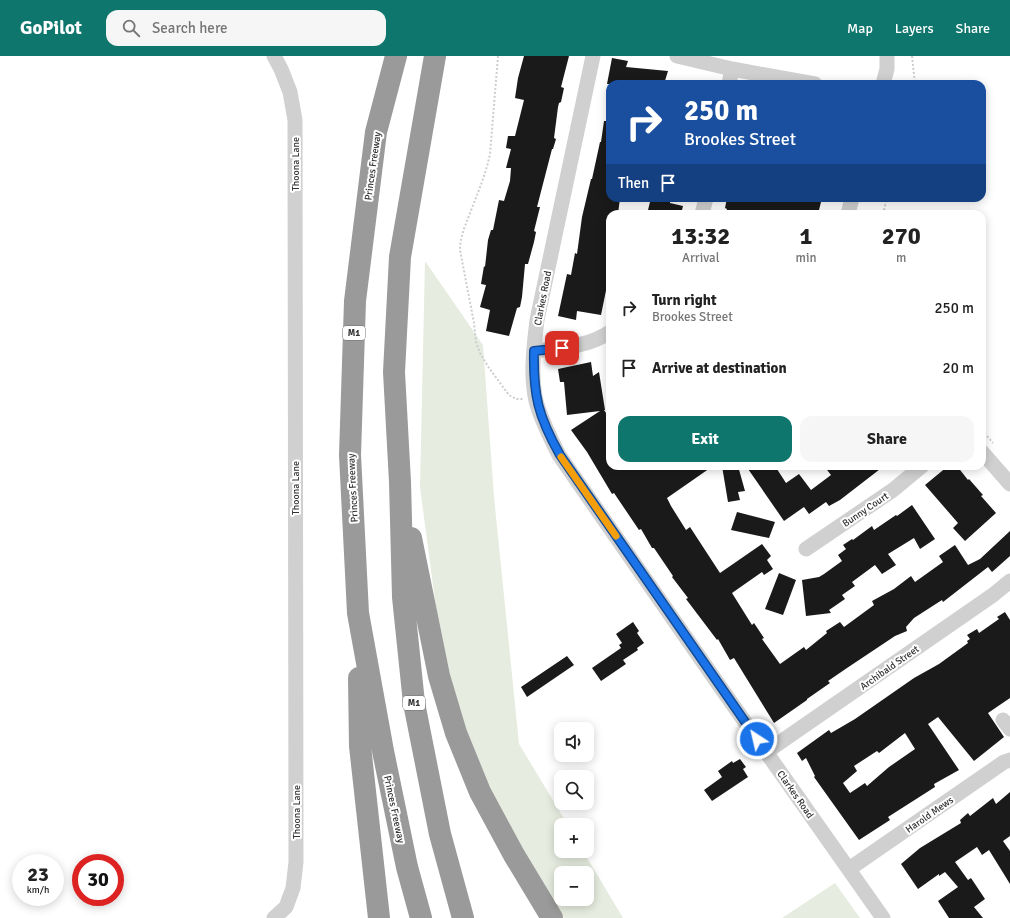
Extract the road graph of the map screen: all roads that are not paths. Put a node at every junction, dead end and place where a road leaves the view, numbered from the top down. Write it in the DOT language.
graph roads {
  1 [pos="274,56"];
  2 [pos="396,56"];
  3 [pos="435,56"];
  4 [pos="593,56"];
  5 [pos="678,56"];
  6 [pos="887,56"];
  7 [pos="732,69"];
  8 [pos="730,80"];
  9 [pos="793,80"];
  10 [pos="884,80"];
  11 [pos="606,335"];
  12 [pos="534,351"];
  13 [pos="986,457"];
  14 [pos="917,470"];
  15 [pos="400,482"];
  16 [pos="1010,484"];
  17 [pos="806,549"];
  18 [pos="1010,581"];
  19 [pos="358,613"];
  20 [pos="766,752"];
  21 [pos="1010,760"];
  22 [pos="849,869"];
  23 [pos="274,918"];
  24 [pos="379,918"];
  25 [pos="421,918"];
  26 [pos="463,918"];
  27 [pos="552,918"];
  28 [pos="883,918"];
  1 -- 23 [label="street, Thoona Lane"];
  2 -- 19 [label="highway, Princes Freeway / M1"];
  3 -- 15 [label="highway, M1"];
  4 -- 12 [label="street, Clarkes Road"];
  5 -- 7 [label="street"];
  6 -- 10 [label="street"];
  7 -- 8 [label="street"];
  7 -- 9 [label="street"];
  11 -- 12 [label="street"];
  12 -- 20 [label="street, Clarkes Road"];
  13 -- 16 [label="street"];
  14 -- 17 [label="street, Bunny Court"];
  15 -- 26 [label="highway, M1"];
  15 -- 27 [label="highway"];
  18 -- 20 [label="street, Archibald Street"];
  19 -- 24 [label="highway"];
  19 -- 25 [label="highway, Princes Freeway / M1"];
  20 -- 22 [label="street, Clarkes Road"];
  21 -- 22 [label="street, Harold Mews"];
  22 -- 28 [label="street, Clarkes Road"];
}
